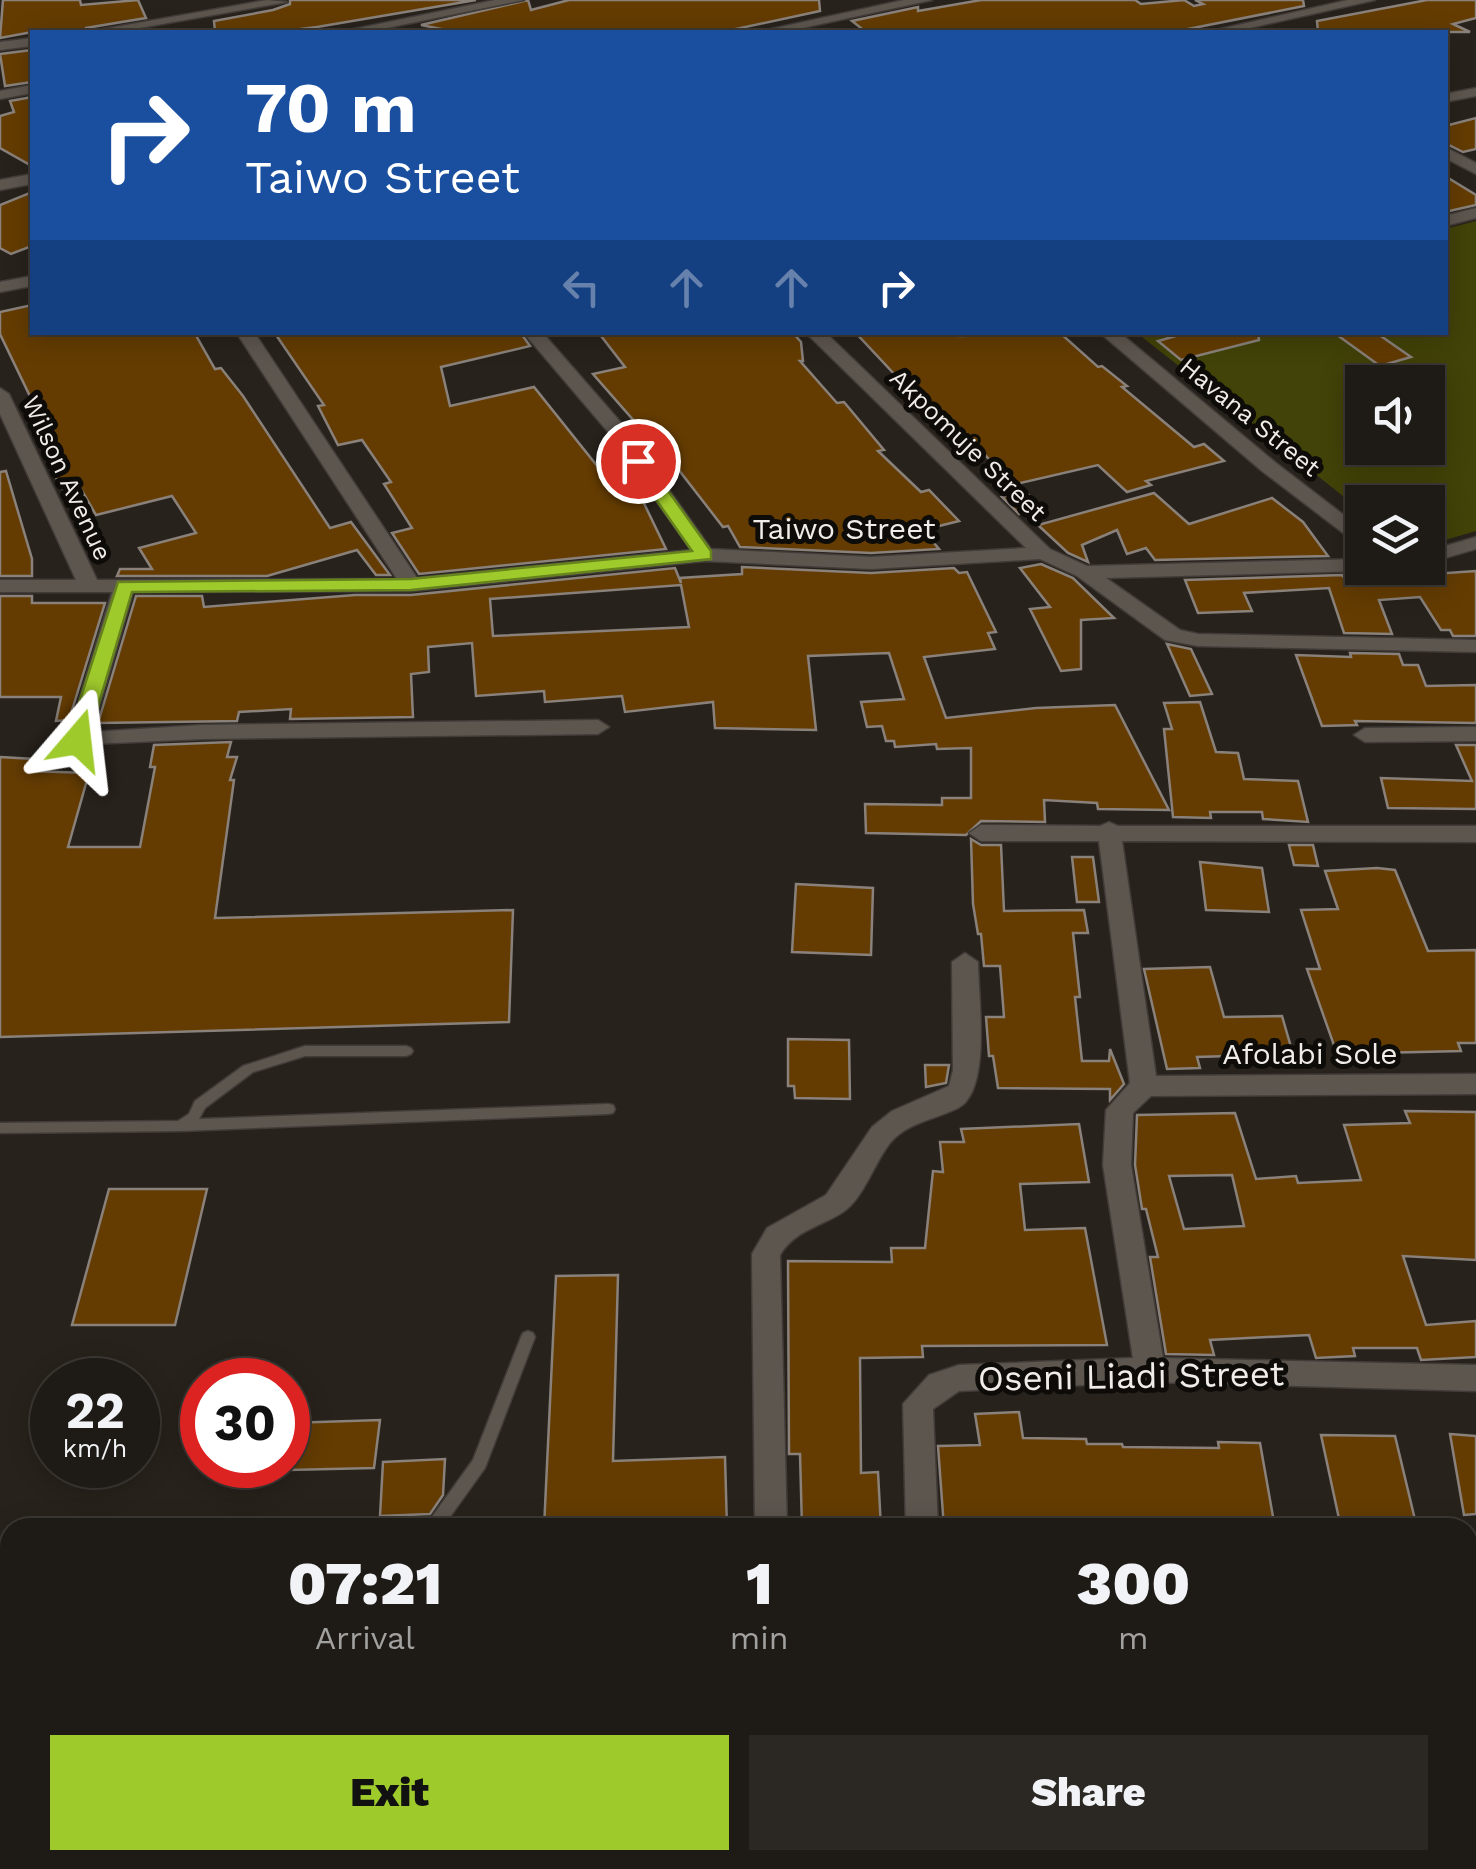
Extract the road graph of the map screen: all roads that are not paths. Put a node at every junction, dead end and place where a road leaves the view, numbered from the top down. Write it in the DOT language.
graph roads {
  1 [pos="517,0"];
  2 [pos="925,0"];
  3 [pos="1368,0"];
  4 [pos="280,2"];
  5 [pos="106,30"];
  6 [pos="358,30"];
  7 [pos="775,30"];
  8 [pos="1224,30"];
  9 [pos="30,42"];
  10 [pos="0,46"];
  11 [pos="30,88"];
  12 [pos="1476,92"];
  13 [pos="0,95"];
  14 [pos="1448,97"];
  15 [pos="1448,154"];
  16 [pos="1476,169"];
  17 [pos="30,178"];
  18 [pos="0,185"];
  19 [pos="1476,213"];
  20 [pos="1448,220"];
  21 [pos="0,272"];
  22 [pos="17,284"];
  23 [pos="246,335"];
  24 [pos="535,335"];
  25 [pos="817,335"];
  26 [pos="1112,335"];
  27 [pos="0,394"];
  28 [pos="1345,525"];
  29 [pos="1476,543"];
  30 [pos="1445,552"];
  31 [pos="1043,554"];
  32 [pos="705,555"];
  33 [pos="1345,565"];
  34 [pos="1084,572"];
  35 [pos="88,584"];
  36 [pos="411,585"];
  37 [pos="0,586"];
  38 [pos="124,586"];
  39 [pos="1476,646"];
  40 [pos="598,726"];
  41 [pos="1476,734"];
  42 [pos="1365,735"];
  43 [pos="1109,830"];
  44 [pos="981,832"];
  45 [pos="1476,834"];
  46 [pos="965,962"];
  47 [pos="406,1050"];
  48 [pos="1476,1084"];
  49 [pos="1144,1086"];
  50 [pos="608,1109"];
  51 [pos="181,1126"];
  52 [pos="0,1128"];
  53 [pos="528,1337"];
  54 [pos="1150,1370"];
  55 [pos="1476,1378"];
  56 [pos="439,1518"];
  57 [pos="771,1518"];
  58 [pos="922,1518"];
  1 -- 6 [label="street"];
  2 -- 7 [label="street"];
  3 -- 8 [label="street"];
  4 -- 5 [label="street"];
  9 -- 10 [label="street"];
  11 -- 13 [label="street"];
  12 -- 14 [label="street"];
  15 -- 16 [label="street"];
  17 -- 18 [label="street"];
  19 -- 20 [label="street"];
  21 -- 22 [label="street"];
  23 -- 36 [label="street"];
  24 -- 32 [label="street"];
  25 -- 31 [label="street, Akpomuje Street"];
  26 -- 28 [label="street, Havana Street"];
  27 -- 35 [label="street, Wilson Avenue"];
  29 -- 30 [label="street"];
  31 -- 32 [label="street, Taiwo Street"];
  31 -- 34 [label="street, Taiwo Street"];
  32 -- 36 [label="street, Taiwo Street"];
  33 -- 34 [label="street"];
  34 -- 39 [label="street"];
  35 -- 37 [label="street, Taiwo Street"];
  35 -- 38 [label="street, Taiwo Street"];
  36 -- 38 [label="street, Taiwo Street"];
  38 -- 40 [label="street"];
  41 -- 42 [label="street"];
  43 -- 44 [label="street"];
  43 -- 45 [label="street"];
  43 -- 49 [label="street"];
  46 -- 57 [label="street"];
  47 -- 51 [label="lane"];
  48 -- 49 [label="street, Afolabi Sole"];
  49 -- 54 [label="street"];
  50 -- 51 [label="lane"];
  51 -- 52 [label="lane"];
  53 -- 56 [label="lane"];
  54 -- 55 [label="street, Oseni Liadi Street"];
  54 -- 58 [label="street, Oseni Liadi Street"];
}
